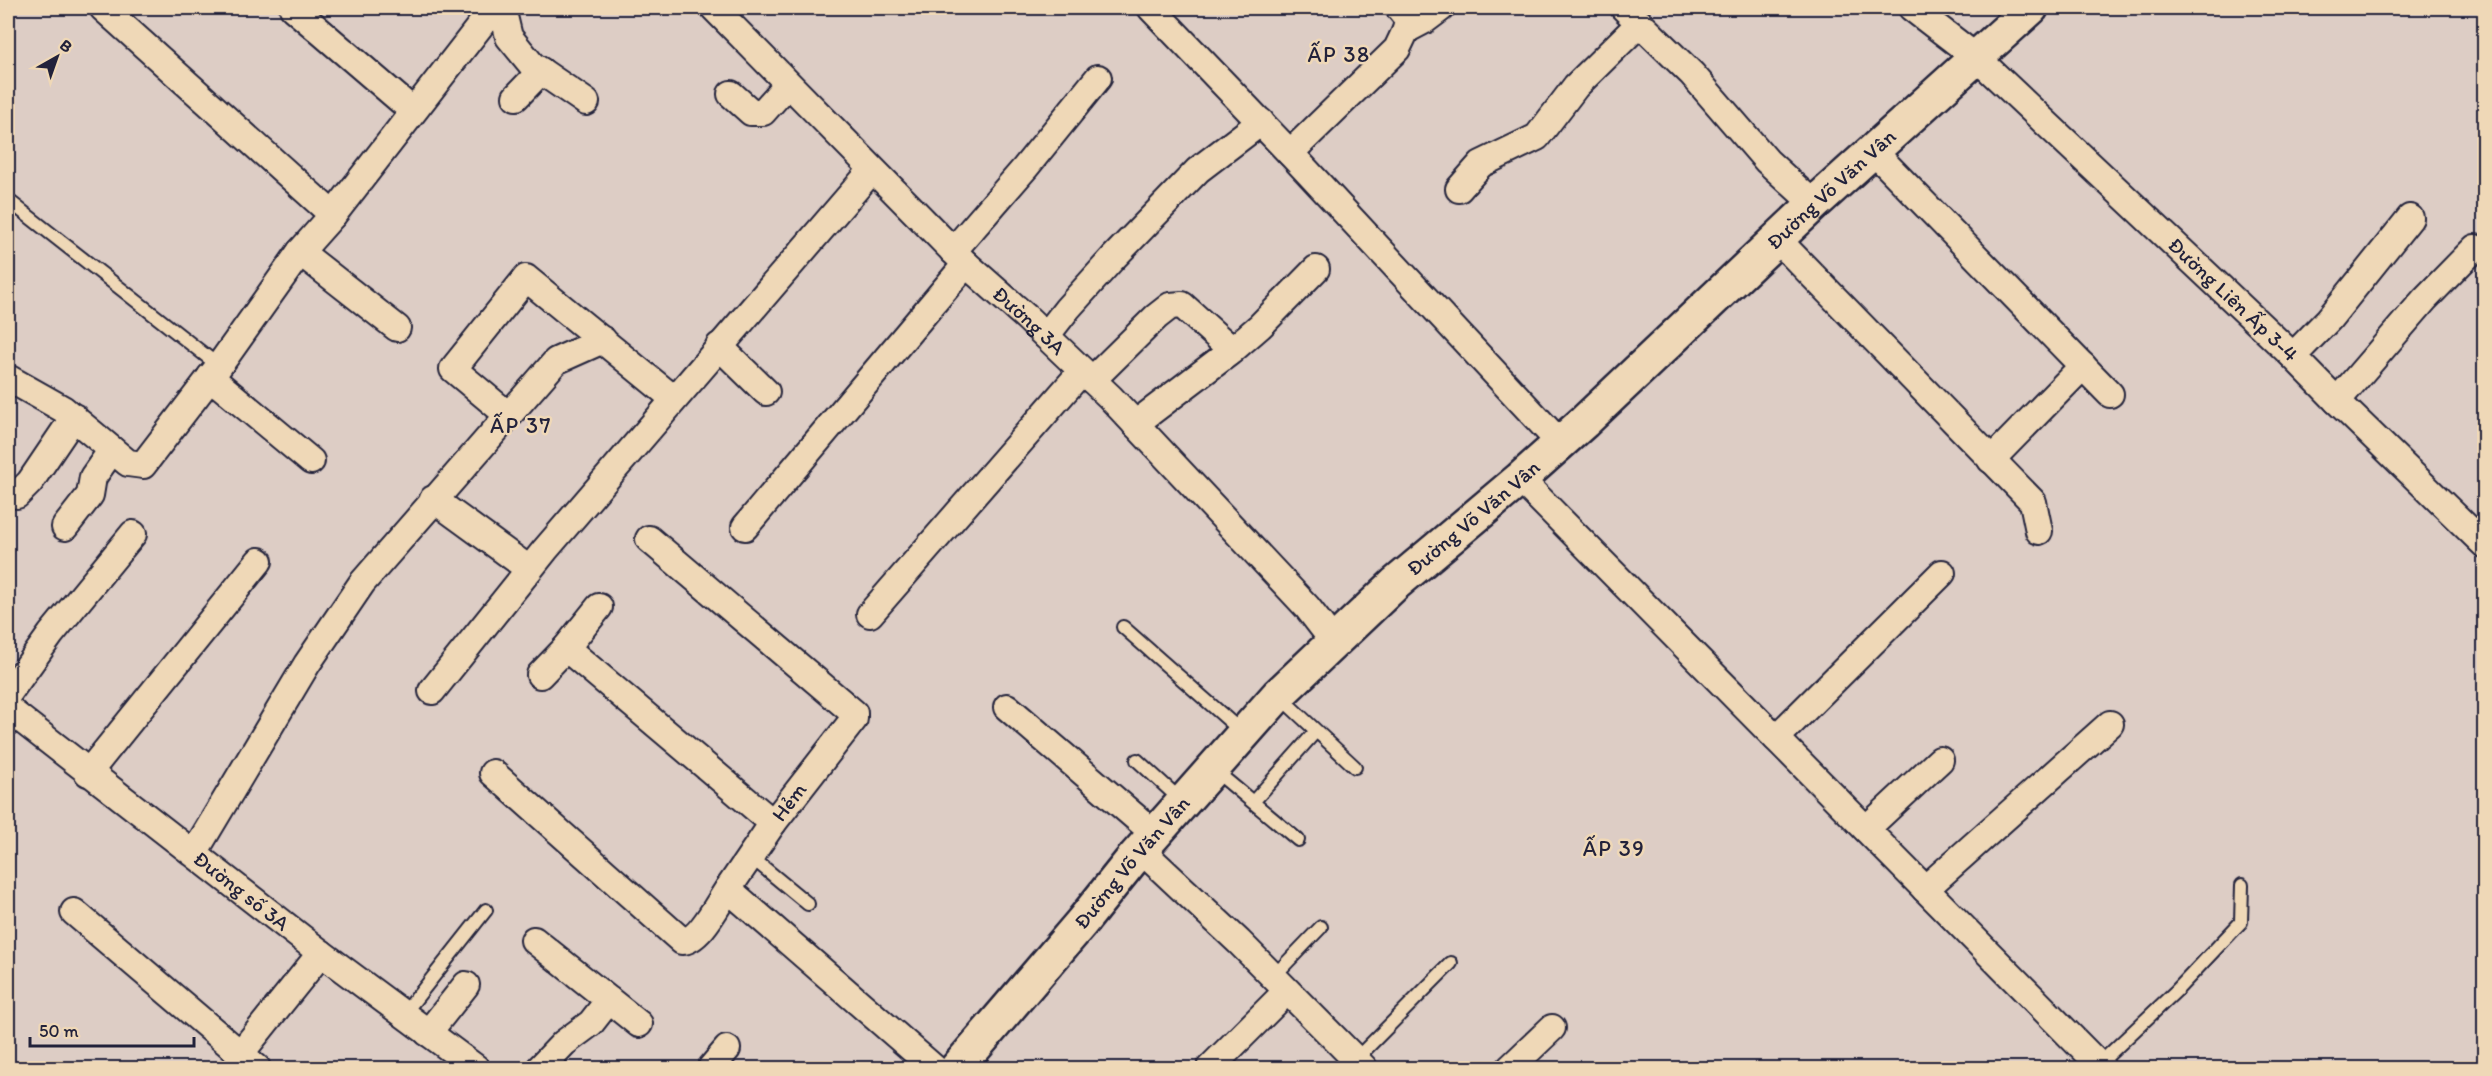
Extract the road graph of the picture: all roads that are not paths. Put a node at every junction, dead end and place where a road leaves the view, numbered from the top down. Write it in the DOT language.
graph roads {
  1 [pos="103,8"];
  2 [pos="293,8"];
  3 [pos="494,8"];
  4 [pos="502,8"];
  5 [pos="714,8"];
  6 [pos="1151,8"];
  7 [pos="1441,8"];
  8 [pos="1912,8"];
  9 [pos="2027,9"];
  10 [pos="1632,15"];
  11 [pos="1402,19"];
  12 [pos="1977,58"];
  13 [pos="541,70"];
  14 [pos="1098,78"];
  15 [pos="788,84"];
  16 [pos="730,94"];
  17 [pos="516,97"];
  18 [pos="586,102"];
  19 [pos="413,111"];
  20 [pos="1261,122"];
  21 [pos="1874,152"];
  22 [pos="1290,153"];
  23 [pos="872,170"];
  24 [pos="1459,189"];
  25 [pos="8,200"];
  26 [pos="1814,204"];
  27 [pos="333,215"];
  28 [pos="2410,218"];
  29 [pos="1778,240"];
  30 [pos="2475,248"];
  31 [pos="300,252"];
  32 [pos="959,258"];
  33 [pos="1316,269"];
  34 [pos="397,328"];
  35 [pos="1046,336"];
  36 [pos="603,340"];
  37 [pos="719,346"];
  38 [pos="1232,350"];
  39 [pos="2293,356"];
  40 [pos="2083,366"];
  41 [pos="215,372"];
  42 [pos="1087,376"];
  43 [pos="8,378"];
  44 [pos="766,392"];
  45 [pos="2110,394"];
  46 [pos="674,399"];
  47 [pos="2337,401"];
  48 [pos="508,415"];
  49 [pos="74,417"];
  50 [pos="1135,424"];
  51 [pos="1560,443"];
  52 [pos="112,450"];
  53 [pos="1991,460"];
  54 [pos="311,461"];
  55 [pos="1520,479"];
  56 [pos="17,495"];
  57 [pos="433,499"];
  58 [pos="65,527"];
  59 [pos="745,527"];
  60 [pos="2039,531"];
  61 [pos="133,534"];
  62 [pos="649,539"];
  63 [pos="2484,542"];
  64 [pos="259,561"];
  65 [pos="529,569"];
  66 [pos="1942,573"];
  67 [pos="599,607"];
  68 [pos="870,614"];
  69 [pos="1123,627"];
  70 [pos="1334,642"];
  71 [pos="566,648"];
  72 [pos="540,675"];
  73 [pos="432,691"];
  74 [pos="8,694"];
  75 [pos="1278,695"];
  76 [pos="1007,707"];
  77 [pos="8,709"];
  78 [pos="2110,724"];
  79 [pos="1316,731"];
  80 [pos="1243,733"];
  81 [pos="1776,738"];
  82 [pos="1137,760"];
  83 [pos="1940,760"];
  84 [pos="1355,767"];
  85 [pos="1212,768"];
  86 [pos="88,773"];
  87 [pos="493,773"];
  88 [pos="1253,802"];
  89 [pos="1180,804"];
  90 [pos="773,823"];
  91 [pos="1866,829"];
  92 [pos="1298,840"];
  93 [pos="1148,842"];
  94 [pos="194,853"];
  95 [pos="751,857"];
  96 [pos="2242,885"];
  97 [pos="728,889"];
  98 [pos="1925,889"];
  99 [pos="808,904"];
  100 [pos="486,910"];
  101 [pos="74,912"];
  102 [pos="1321,927"];
  103 [pos="534,940"];
  104 [pos="321,953"];
  105 [pos="1451,963"];
  106 [pos="1280,984"];
  107 [pos="466,985"];
  108 [pos="609,1000"];
  109 [pos="404,1015"];
  110 [pos="639,1024"];
  111 [pos="1552,1028"];
  112 [pos="428,1033"];
  113 [pos="249,1061"];
  114 [pos="1359,1064"];
  115 [pos="2100,1067"];
  116 [pos="476,1068"];
  117 [pos="540,1068"];
  118 [pos="934,1068"];
  119 [pos="957,1068"];
  120 [pos="1210,1068"];
  121 [pos="1510,1068"];
  1 -- 27 [label="street"];
  2 -- 19 [label="street"];
  3 -- 19 [label="street"];
  4 -- 13 [label="street"];
  5 -- 15 [label="street, Đường 3A"];
  6 -- 20 [label="street"];
  7 -- 11 [label="street"];
  8 -- 12 [label="street, Đường Liên Ấp 3-4"];
  9 -- 12 [label="street, Đường Võ Văn Vân"];
  10 -- 24 [label="street"];
  10 -- 26 [label="street"];
  11 -- 22 [label="street"];
  12 -- 21 [label="street, Đường Võ Văn Vân"];
  12 -- 39 [label="street, Đường Liên Ấp 3-4"];
  13 -- 17 [label="street"];
  13 -- 18 [label="street"];
  14 -- 32 [label="street"];
  15 -- 16 [label="street"];
  15 -- 23 [label="street, Đường 3A"];
  19 -- 27 [label="street"];
  20 -- 22 [label="street"];
  20 -- 35 [label="street"];
  21 -- 26 [label="street, Đường Võ Văn Vân"];
  21 -- 40 [label="street"];
  22 -- 51 [label="street"];
  23 -- 32 [label="street, Đường 3A"];
  23 -- 37 [label="street"];
  25 -- 41 [label="lane"];
  26 -- 29 [label="street, Đường Võ Văn Vân"];
  27 -- 31 [label="street"];
  28 -- 39 [label="street"];
  29 -- 51 [label="street, Đường Võ Văn Vân"];
  29 -- 53 [label="street"];
  30 -- 47 [label="street"];
  31 -- 34 [label="street"];
  31 -- 41 [label="street"];
  32 -- 35 [label="street, Đường 3A"];
  32 -- 59 [label="street"];
  33 -- 38 [label="street"];
  35 -- 42 [label="street, Đường 3A"];
  36 -- 46 [label="street"];
  36 -- 48 [label="street"];
  36 -- 48 [label="street"];
  37 -- 44 [label="street"];
  37 -- 46 [label="street"];
  38 -- 42 [label="street"];
  38 -- 50 [label="street"];
  39 -- 47 [label="street, Đường Liên Ấp 3-4"];
  40 -- 45 [label="street"];
  40 -- 53 [label="street"];
  41 -- 52 [label="street"];
  41 -- 54 [label="street"];
  42 -- 50 [label="street, Đường 3A"];
  42 -- 68 [label="street"];
  43 -- 49 [label="street"];
  46 -- 65 [label="street"];
  47 -- 63 [label="street, Đường Liên Ấp 3-4"];
  48 -- 57 [label="street"];
  49 -- 52 [label="street"];
  49 -- 56 [label="street"];
  50 -- 70 [label="street, Đường 3A"];
  51 -- 55 [label="street, Đường Võ Văn Vân"];
  52 -- 58 [label="street"];
  53 -- 60 [label="street"];
  55 -- 70 [label="street, Đường Võ Văn Vân"];
  55 -- 81 [label="street"];
  57 -- 65 [label="street"];
  57 -- 94 [label="street"];
  61 -- 74 [label="street"];
  62 -- 90 [label="street, Hẻm"];
  64 -- 86 [label="street"];
  65 -- 73 [label="street"];
  66 -- 81 [label="street"];
  67 -- 71 [label="street"];
  69 -- 80 [label="lane"];
  70 -- 75 [label="street, Đường Võ Văn Vân"];
  71 -- 72 [label="street"];
  71 -- 90 [label="street"];
  75 -- 79 [label="lane"];
  75 -- 80 [label="street, Đường Võ Văn Vân"];
  76 -- 93 [label="street"];
  77 -- 86 [label="street, Đường số 3A"];
  78 -- 98 [label="street"];
  79 -- 84 [label="lane"];
  79 -- 88 [label="lane"];
  80 -- 85 [label="street, Đường Võ Văn Vân"];
  81 -- 91 [label="street"];
  82 -- 89 [label="lane"];
  83 -- 91 [label="street"];
  85 -- 88 [label="lane"];
  85 -- 89 [label="street, Đường Võ Văn Vân"];
  86 -- 94 [label="street, Đường số 3A"];
  87 -- 97 [label="street, Hẻm"];
  88 -- 92 [label="lane"];
  89 -- 93 [label="street, Đường Võ Văn Vân"];
  90 -- 95 [label="street, Hẻm"];
  91 -- 98 [label="street"];
  93 -- 106 [label="street"];
  93 -- 119 [label="street, Đường Võ Văn Vân"];
  94 -- 104 [label="street, Đường số 3A"];
  95 -- 97 [label="street, Hẻm"];
  95 -- 99 [label="lane"];
  96 -- 115 [label="lane"];
  97 -- 118 [label="street"];
  98 -- 115 [label="street"];
  100 -- 109 [label="lane"];
  101 -- 113 [label="street"];
  102 -- 106 [label="lane"];
  103 -- 108 [label="street"];
  104 -- 109 [label="street, Đường số 3A"];
  104 -- 113 [label="street"];
  105 -- 114 [label="lane"];
  106 -- 114 [label="street"];
  106 -- 120 [label="street"];
  107 -- 112 [label="street"];
  108 -- 110 [label="street"];
  108 -- 117 [label="street"];
  109 -- 112 [label="street, Đường số 3A"];
  111 -- 121 [label="street"];
  112 -- 116 [label="street, Đường số 3A"];
}
